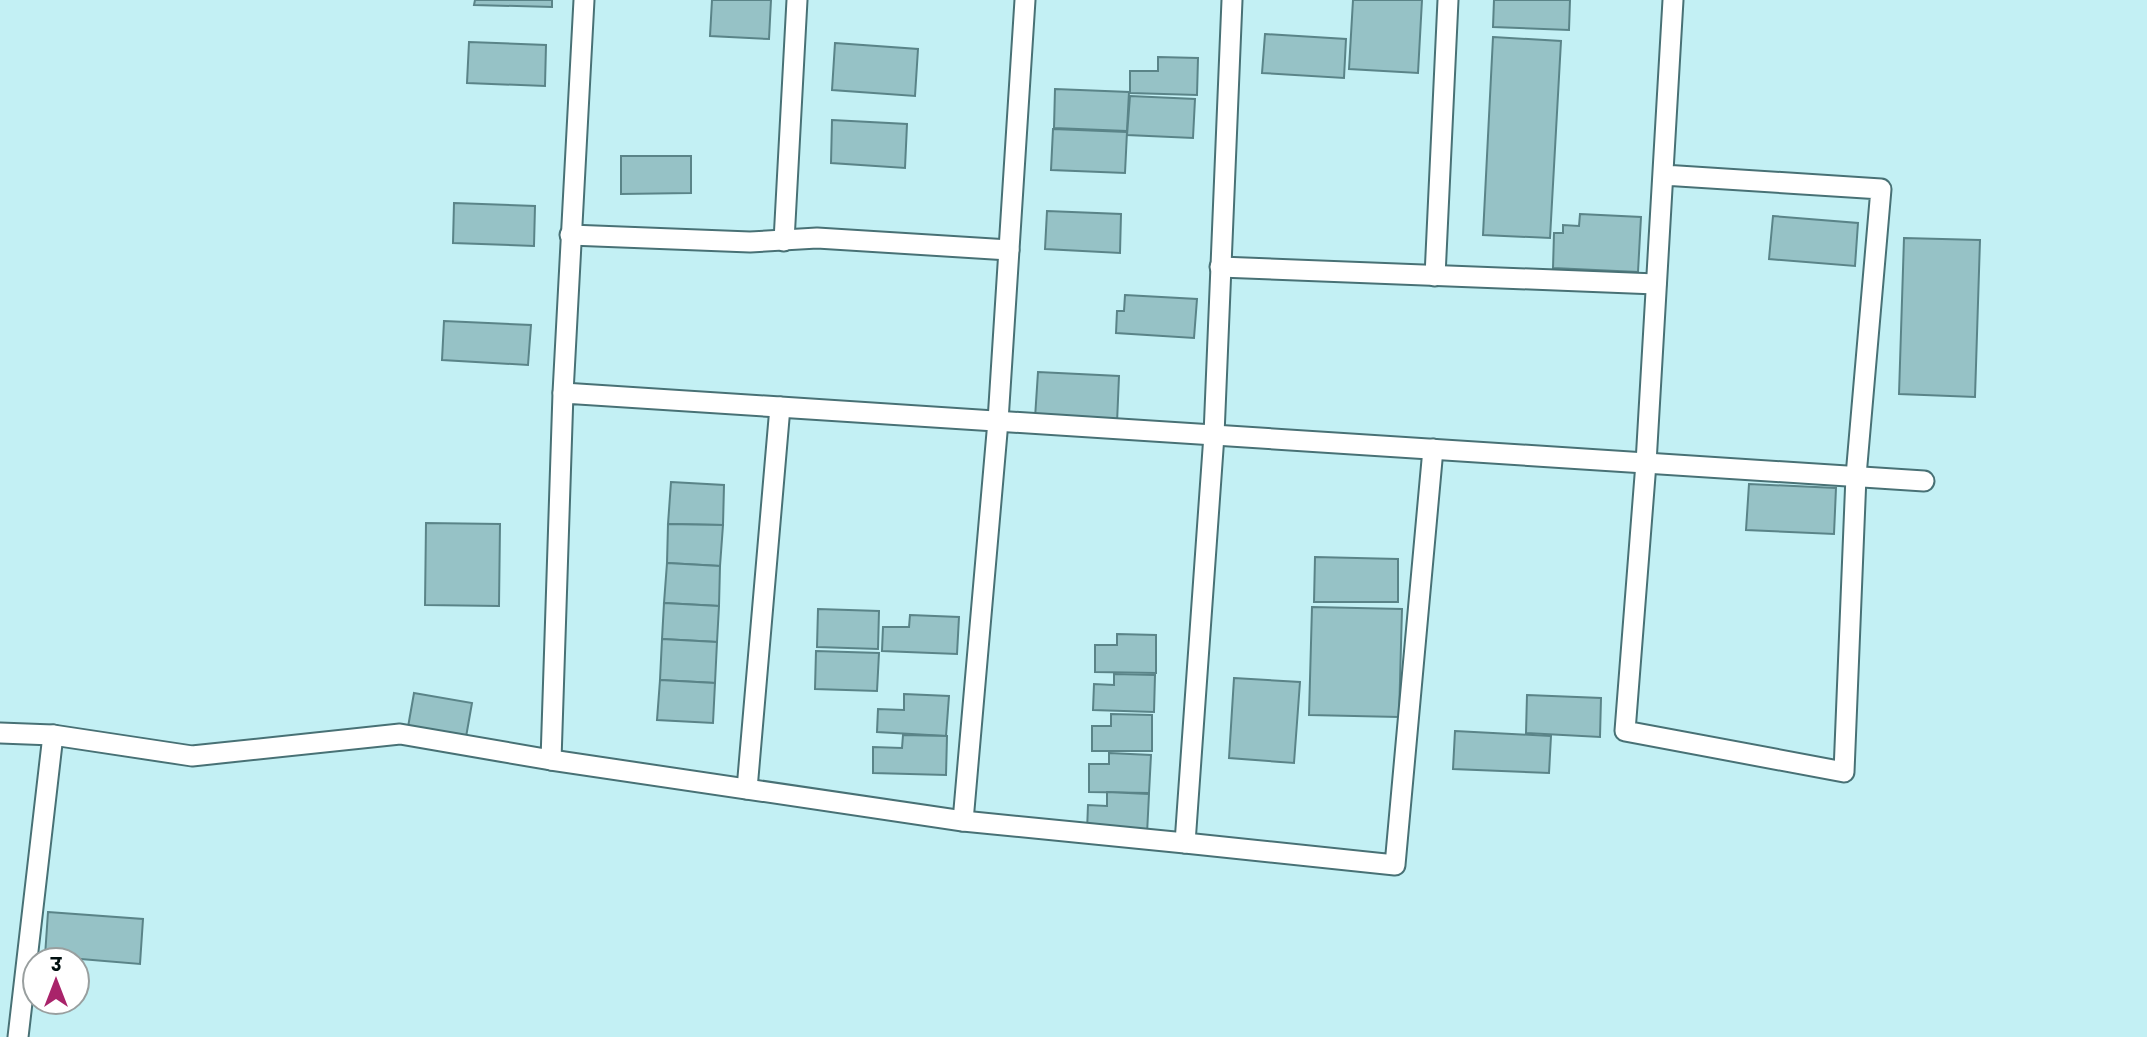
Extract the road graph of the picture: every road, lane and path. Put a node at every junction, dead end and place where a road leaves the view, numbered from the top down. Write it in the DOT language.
graph roads {
  1 [pos="584,0"];
  2 [pos="797,0"];
  3 [pos="1025,0"];
  4 [pos="1231,0"];
  5 [pos="1448,0"];
  6 [pos="1673,0"];
  7 [pos="1663,175"];
  8 [pos="570,234"];
  9 [pos="784,241"];
  10 [pos="1009,250"];
  11 [pos="1220,267"];
  12 [pos="1435,276"];
  13 [pos="1656,284"];
  14 [pos="563,393"];
  15 [pos="780,407"];
  16 [pos="998,421"];
  17 [pos="1214,435"];
  18 [pos="1433,449"];
  19 [pos="1646,463"];
  20 [pos="1856,476"];
  21 [pos="1924,481"];
  22 [pos="0,733"];
  23 [pos="53,735"];
  24 [pos="551,760"];
  25 [pos="747,789"];
  26 [pos="963,821"];
  27 [pos="1185,843"];
  28 [pos="18,1037"];
  1 -- 8 [label="lane"];
  2 -- 9 [label="lane"];
  3 -- 10 [label="lane"];
  4 -- 11 [label="lane"];
  5 -- 12 [label="lane"];
  6 -- 7 [label="lane"];
  7 -- 13 [label="lane"];
  7 -- 20 [label="lane"];
  8 -- 9 [label="lane"];
  8 -- 14 [label="lane"];
  9 -- 10 [label="lane"];
  10 -- 16 [label="lane"];
  11 -- 12 [label="lane"];
  11 -- 17 [label="lane"];
  12 -- 13 [label="lane"];
  13 -- 19 [label="lane"];
  14 -- 15 [label="lane"];
  14 -- 24 [label="lane"];
  15 -- 16 [label="lane"];
  15 -- 25 [label="lane"];
  16 -- 17 [label="lane"];
  16 -- 26 [label="lane"];
  17 -- 18 [label="lane"];
  17 -- 27 [label="lane"];
  18 -- 19 [label="lane"];
  18 -- 27 [label="lane"];
  19 -- 20 [label="lane"];
  19 -- 20 [label="lane"];
  20 -- 21 [label="lane"];
  22 -- 23 [label="lane"];
  23 -- 24 [label="lane"];
  23 -- 28 [label="lane"];
  24 -- 25 [label="lane"];
  25 -- 26 [label="lane"];
  26 -- 27 [label="lane"];
}
